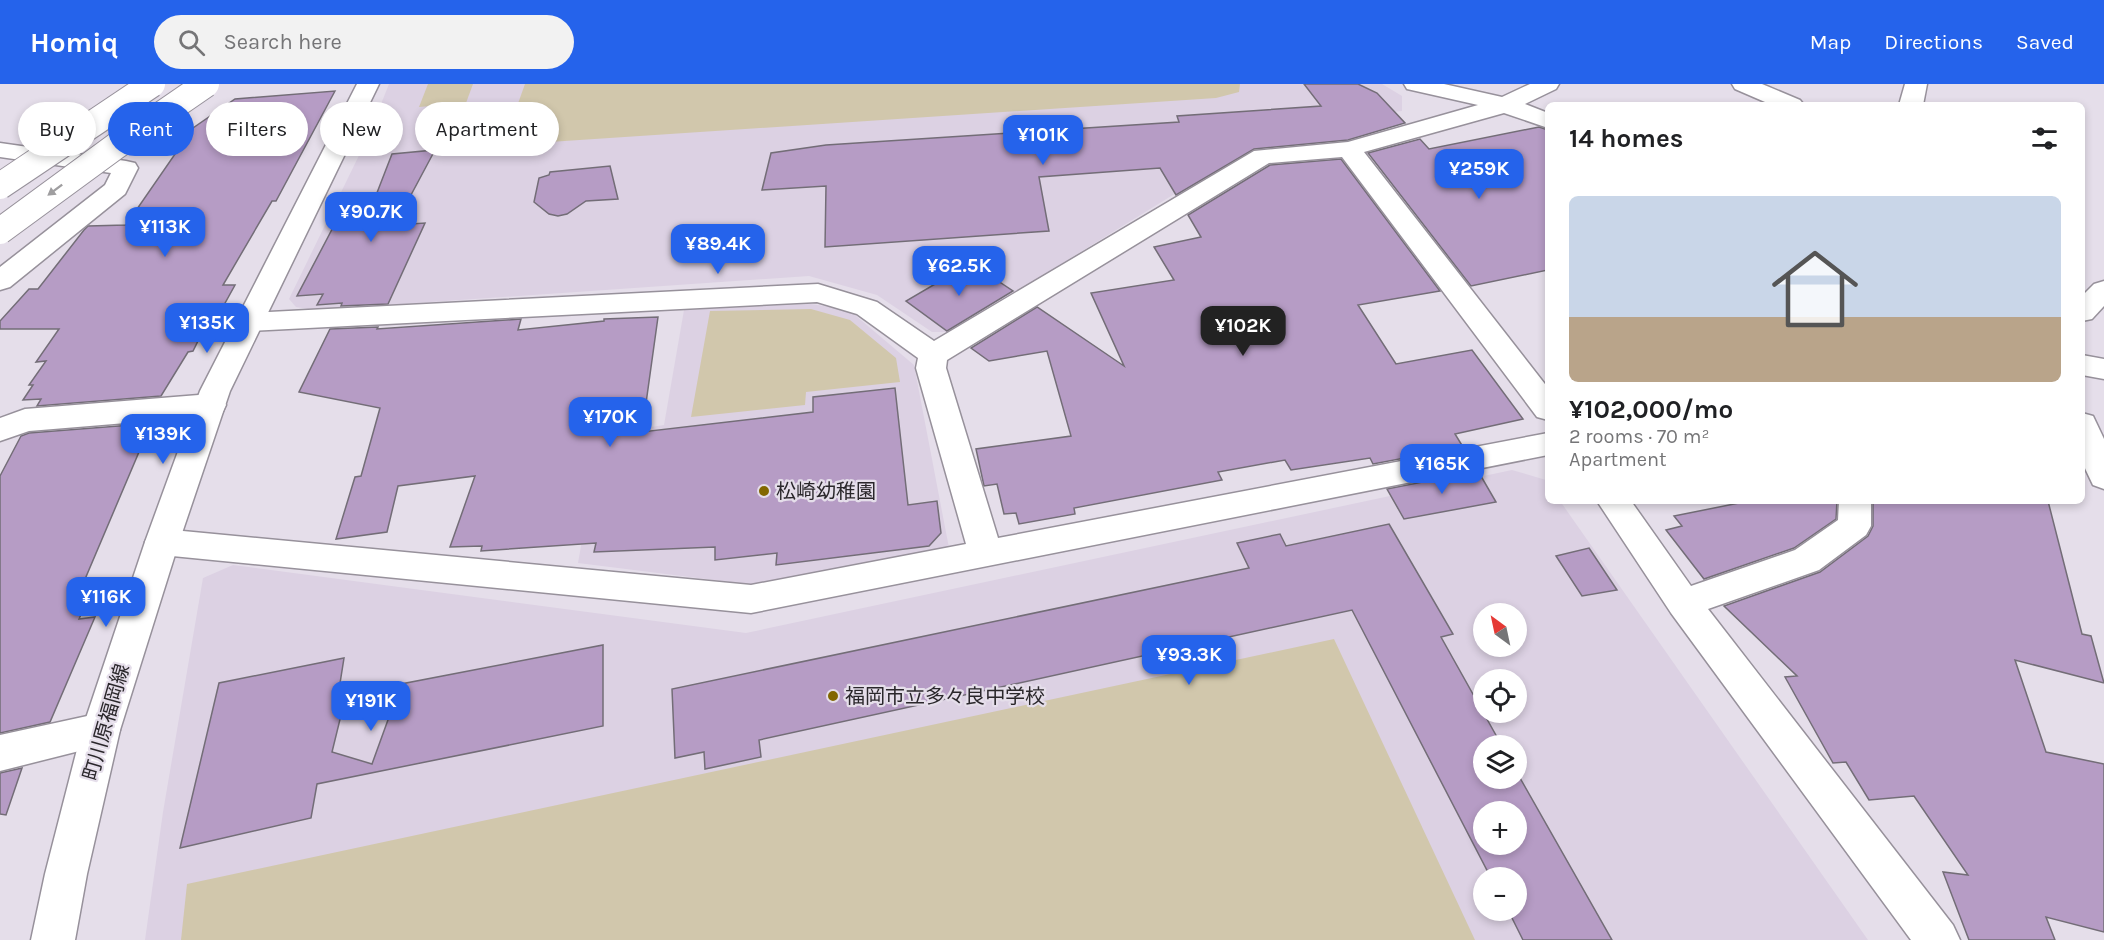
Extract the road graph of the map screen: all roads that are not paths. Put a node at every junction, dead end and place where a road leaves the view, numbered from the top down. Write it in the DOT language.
graph roads {
  1 [pos="152,84"];
  2 [pos="206,84"];
  3 [pos="368,84"];
  4 [pos="1415,84"];
  5 [pos="1548,84"];
  6 [pos="1743,84"];
  7 [pos="1916,84"];
  8 [pos="1785,102"];
  9 [pos="1912,102"];
  10 [pos="1505,105"];
  11 [pos="1545,120"];
  12 [pos="1349,149"];
  13 [pos="0,150"];
  14 [pos="0,186"];
  15 [pos="0,231"];
  16 [pos="0,281"];
  17 [pos="2104,290"];
  18 [pos="2085,309"];
  19 [pos="249,321"];
  20 [pos="933,355"];
  21 [pos="2085,366"];
  22 [pos="2104,369"];
  23 [pos="211,405"];
  24 [pos="1545,405"];
  25 [pos="0,430"];
  26 [pos="2085,431"];
  27 [pos="1545,445"];
  28 [pos="2104,477"];
  29 [pos="1615,504"];
  30 [pos="1855,504"];
  31 [pos="162,542"];
  32 [pos="986,555"];
  33 [pos="1683,603"];
  34 [pos="101,730"];
  35 [pos="0,753"];
  36 [pos="53,940"];
  37 [pos="1938,940"];
  1 -- 14 [label="main road, bridge"];
  2 -- 15 [label="main road, one-way, bridge"];
  3 -- 19 [label="main road, 町川原福岡線"];
  4 -- 10 [label="main road"];
  5 -- 10 [label="main road"];
  6 -- 8 [label="main road"];
  7 -- 9 [label="main road"];
  10 -- 11 [label="main road"];
  10 -- 12 [label="main road"];
  12 -- 20 [label="main road"];
  12 -- 24 [label="main road"];
  13 -- 16 [label="main road"];
  17 -- 18 [label="main road"];
  19 -- 20 [label="main road"];
  19 -- 23 [label="main road, 町川原福岡線"];
  20 -- 32 [label="main road"];
  21 -- 22 [label="main road"];
  23 -- 25 [label="main road"];
  23 -- 31 [label="main road, 町川原福岡線"];
  26 -- 28 [label="main road"];
  27 -- 32 [label="main road"];
  29 -- 33 [label="main road"];
  30 -- 33 [label="main road"];
  31 -- 32 [label="main road"];
  31 -- 34 [label="main road, 町川原福岡線"];
  33 -- 37 [label="main road"];
  34 -- 35 [label="main road"];
  34 -- 36 [label="main road, 町川原福岡線"];
}
